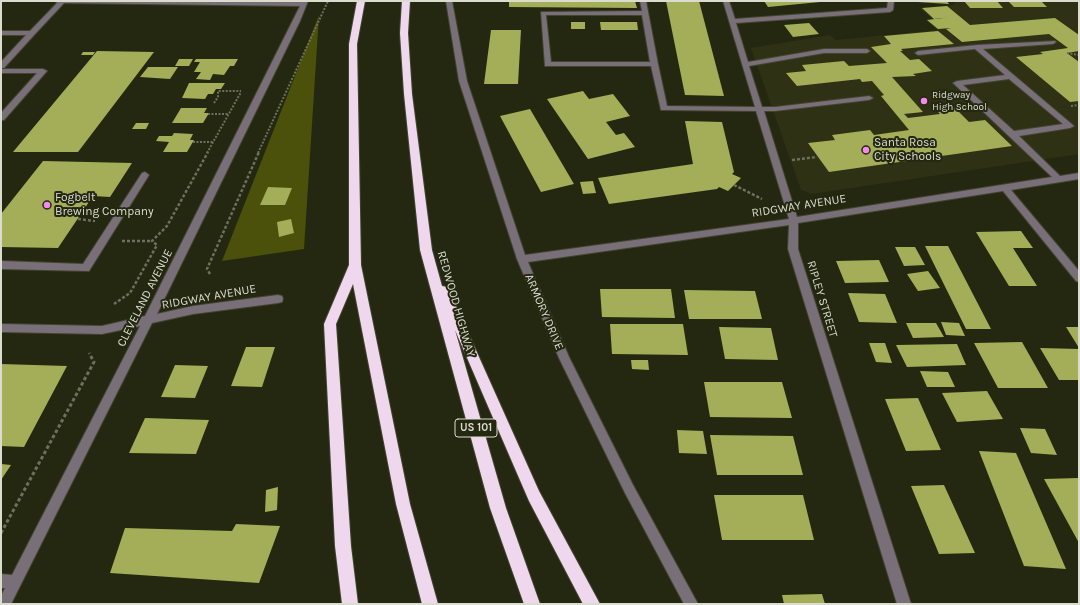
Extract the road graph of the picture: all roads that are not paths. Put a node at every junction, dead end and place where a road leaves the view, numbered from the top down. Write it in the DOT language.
graph roads {
  1 [pos="58,1"];
  2 [pos="62,1"];
  3 [pos="100,1"];
  4 [pos="361,1"];
  5 [pos="406,1"];
  6 [pos="450,1"];
  7 [pos="643,1"];
  8 [pos="726,1"];
  9 [pos="891,1"];
  10 [pos="143,2"];
  11 [pos="304,3"];
  12 [pos="645,14"];
  13 [pos="732,21"];
  14 [pos="1,33"];
  15 [pos="33,33"];
  16 [pos="1053,42"];
  17 [pos="978,47"];
  18 [pos="867,51"];
  19 [pos="918,53"];
  20 [pos="654,64"];
  21 [pos="746,64"];
  22 [pos="1,66"];
  23 [pos="1,71"];
  24 [pos="1011,77"];
  25 [pos="869,98"];
  26 [pos="760,109"];
  27 [pos="1,118"];
  28 [pos="1012,134"];
  29 [pos="145,175"];
  30 [pos="1079,176"];
  31 [pos="1059,180"];
  32 [pos="1006,188"];
  33 [pos="794,221"];
  34 [pos="426,250"];
  35 [pos="522,259"];
  36 [pos="1,265"];
  37 [pos="355,265"];
  38 [pos="1079,278"];
  39 [pos="278,298"];
  40 [pos="148,321"];
  41 [pos="1,328"];
  42 [pos="1,580"];
  43 [pos="15,582"];
  44 [pos="4,604"];
  45 [pos="350,604"];
  46 [pos="430,604"];
  47 [pos="532,604"];
  48 [pos="592,604"];
  49 [pos="691,604"];
  50 [pos="904,604"];
  1 -- 2 [label="street"];
  2 -- 3 [label="street"];
  2 -- 15 [label="street"];
  3 -- 10 [label="street"];
  4 -- 37 [label="highway"];
  5 -- 34 [label="highway, REDWOOD HIGHWAY / US 101"];
  6 -- 35 [label="street, ARMORY DRIVE"];
  7 -- 12 [label="street"];
  8 -- 13 [label="street, RIPLEY STREET"];
  9 -- 13 [label="street"];
  10 -- 11 [label="street"];
  11 -- 40 [label="street, CLEVELAND AVENUE"];
  12 -- 20 [label="street"];
  12 -- 20 [label="street"];
  13 -- 21 [label="street, RIPLEY STREET"];
  14 -- 15 [label="street"];
  15 -- 22 [label="street"];
  16 -- 17 [label="street"];
  17 -- 19 [label="street"];
  17 -- 24 [label="street"];
  18 -- 21 [label="street"];
  20 -- 26 [label="street"];
  21 -- 26 [label="street, RIPLEY STREET"];
  23 -- 27 [label="street"];
  24 -- 28 [label="street"];
  24 -- 28 [label="street"];
  25 -- 26 [label="street"];
  26 -- 33 [label="street, RIPLEY STREET"];
  28 -- 31 [label="street"];
  29 -- 36 [label="street"];
  30 -- 31 [label="street, RIDGWAY AVENUE"];
  31 -- 32 [label="street, RIDGWAY AVENUE"];
  32 -- 33 [label="street, RIDGWAY AVENUE"];
  32 -- 38 [label="street"];
  33 -- 35 [label="street, RIDGWAY AVENUE"];
  33 -- 50 [label="street, RIPLEY STREET"];
  34 -- 47 [label="highway, REDWOOD HIGHWAY / US 101"];
  34 -- 48 [label="highway"];
  35 -- 49 [label="street, ARMORY DRIVE"];
  37 -- 45 [label="highway"];
  37 -- 46 [label="highway"];
  39 -- 40 [label="street, RIDGWAY AVENUE"];
  40 -- 41 [label="street, RIDGWAY AVENUE"];
  40 -- 43 [label="street, CLEVELAND AVENUE"];
  42 -- 43 [label="street"];
  43 -- 44 [label="street, CLEVELAND AVENUE"];
}
